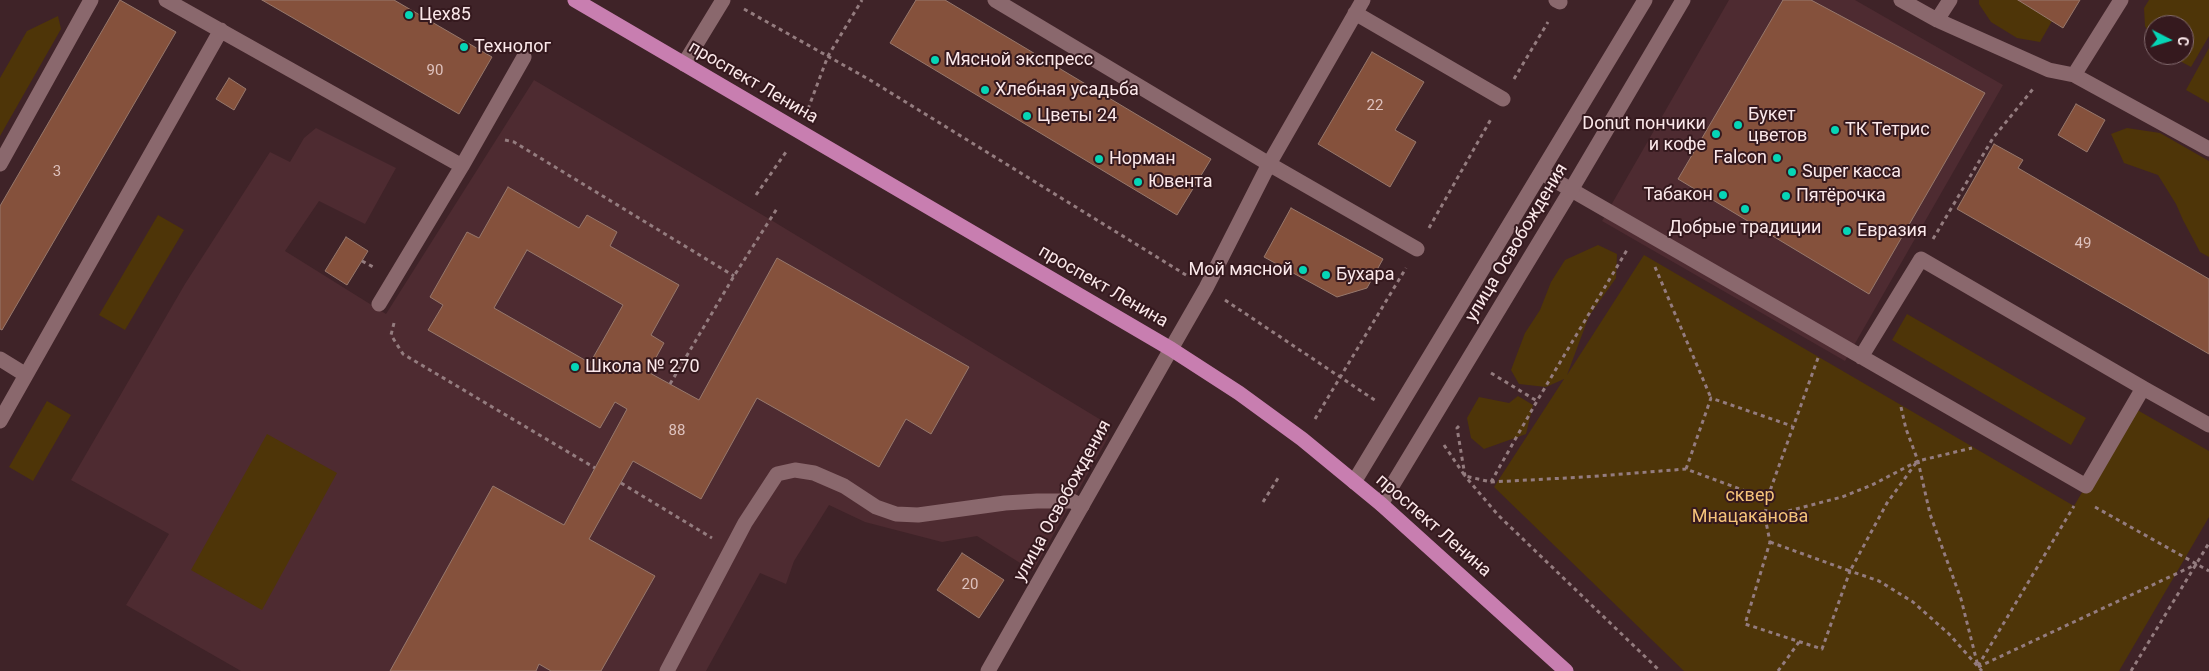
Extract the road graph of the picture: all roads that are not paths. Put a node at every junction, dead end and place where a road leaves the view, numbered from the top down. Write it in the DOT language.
graph roads {
  1 [pos="91,0"];
  2 [pos="166,0"];
  3 [pos="575,0"];
  4 [pos="995,0"];
  5 [pos="1646,0"];
  6 [pos="1683,0"];
  7 [pos="1901,0"];
  8 [pos="1950,0"];
  9 [pos="2121,0"];
  10 [pos="730,2"];
  11 [pos="1359,7"];
  12 [pos="1937,20"];
  13 [pos="221,30"];
  14 [pos="524,57"];
  15 [pos="684,64"];
  16 [pos="2074,75"];
  17 [pos="1502,99"];
  18 [pos="2209,149"];
  19 [pos="0,164"];
  20 [pos="1269,164"];
  21 [pos="462,166"];
  22 [pos="1542,173"];
  23 [pos="1571,190"];
  24 [pos="1417,249"];
  25 [pos="379,304"];
  26 [pos="1171,349"];
  27 [pos="1861,358"];
  28 [pos="0,359"];
  29 [pos="26,374"];
  30 [pos="2143,388"];
  31 [pos="0,421"];
  32 [pos="2209,425"];
  33 [pos="1354,482"];
  34 [pos="1381,504"];
  35 [pos="1082,506"];
  36 [pos="1562,670"];
  37 [pos="667,671"];
  38 [pos="988,671"];
  1 -- 19 [label="street"];
  2 -- 13 [label="street"];
  3 -- 15 [label="main road, проспект Ленина"];
  4 -- 20 [label="street"];
  5 -- 22 [label="street, улица Освобождения"];
  6 -- 23 [label="street, улица Освобождения"];
  7 -- 12 [label="street"];
  8 -- 12 [label="street"];
  9 -- 16 [label="street"];
  10 -- 15 [label="street"];
  11 -- 17 [label="street"];
  11 -- 20 [label="street, улица Освобождения"];
  12 -- 16 [label="street"];
  13 -- 21 [label="street"];
  13 -- 29 [label="street"];
  14 -- 21 [label="street"];
  15 -- 26 [label="main road, проспект Ленина"];
  16 -- 18 [label="street"];
  20 -- 24 [label="street"];
  20 -- 26 [label="street, улица Освобождения"];
  21 -- 25 [label="street"];
  22 -- 23 [label="street"];
  22 -- 33 [label="street, улица Освобождения"];
  23 -- 27 [label="street"];
  23 -- 34 [label="street, улица Освобождения"];
  26 -- 33 [label="main road, проспект Ленина"];
  26 -- 35 [label="street, улица Освобождения"];
  27 -- 30 [label="street"];
  27 -- 30 [label="street"];
  28 -- 29 [label="street"];
  29 -- 31 [label="street"];
  30 -- 32 [label="street"];
  33 -- 34 [label="main road, проспект Ленина"];
  34 -- 36 [label="main road, проспект Ленина"];
  35 -- 37 [label="street"];
  35 -- 38 [label="street, улица Освобождения"];
}
